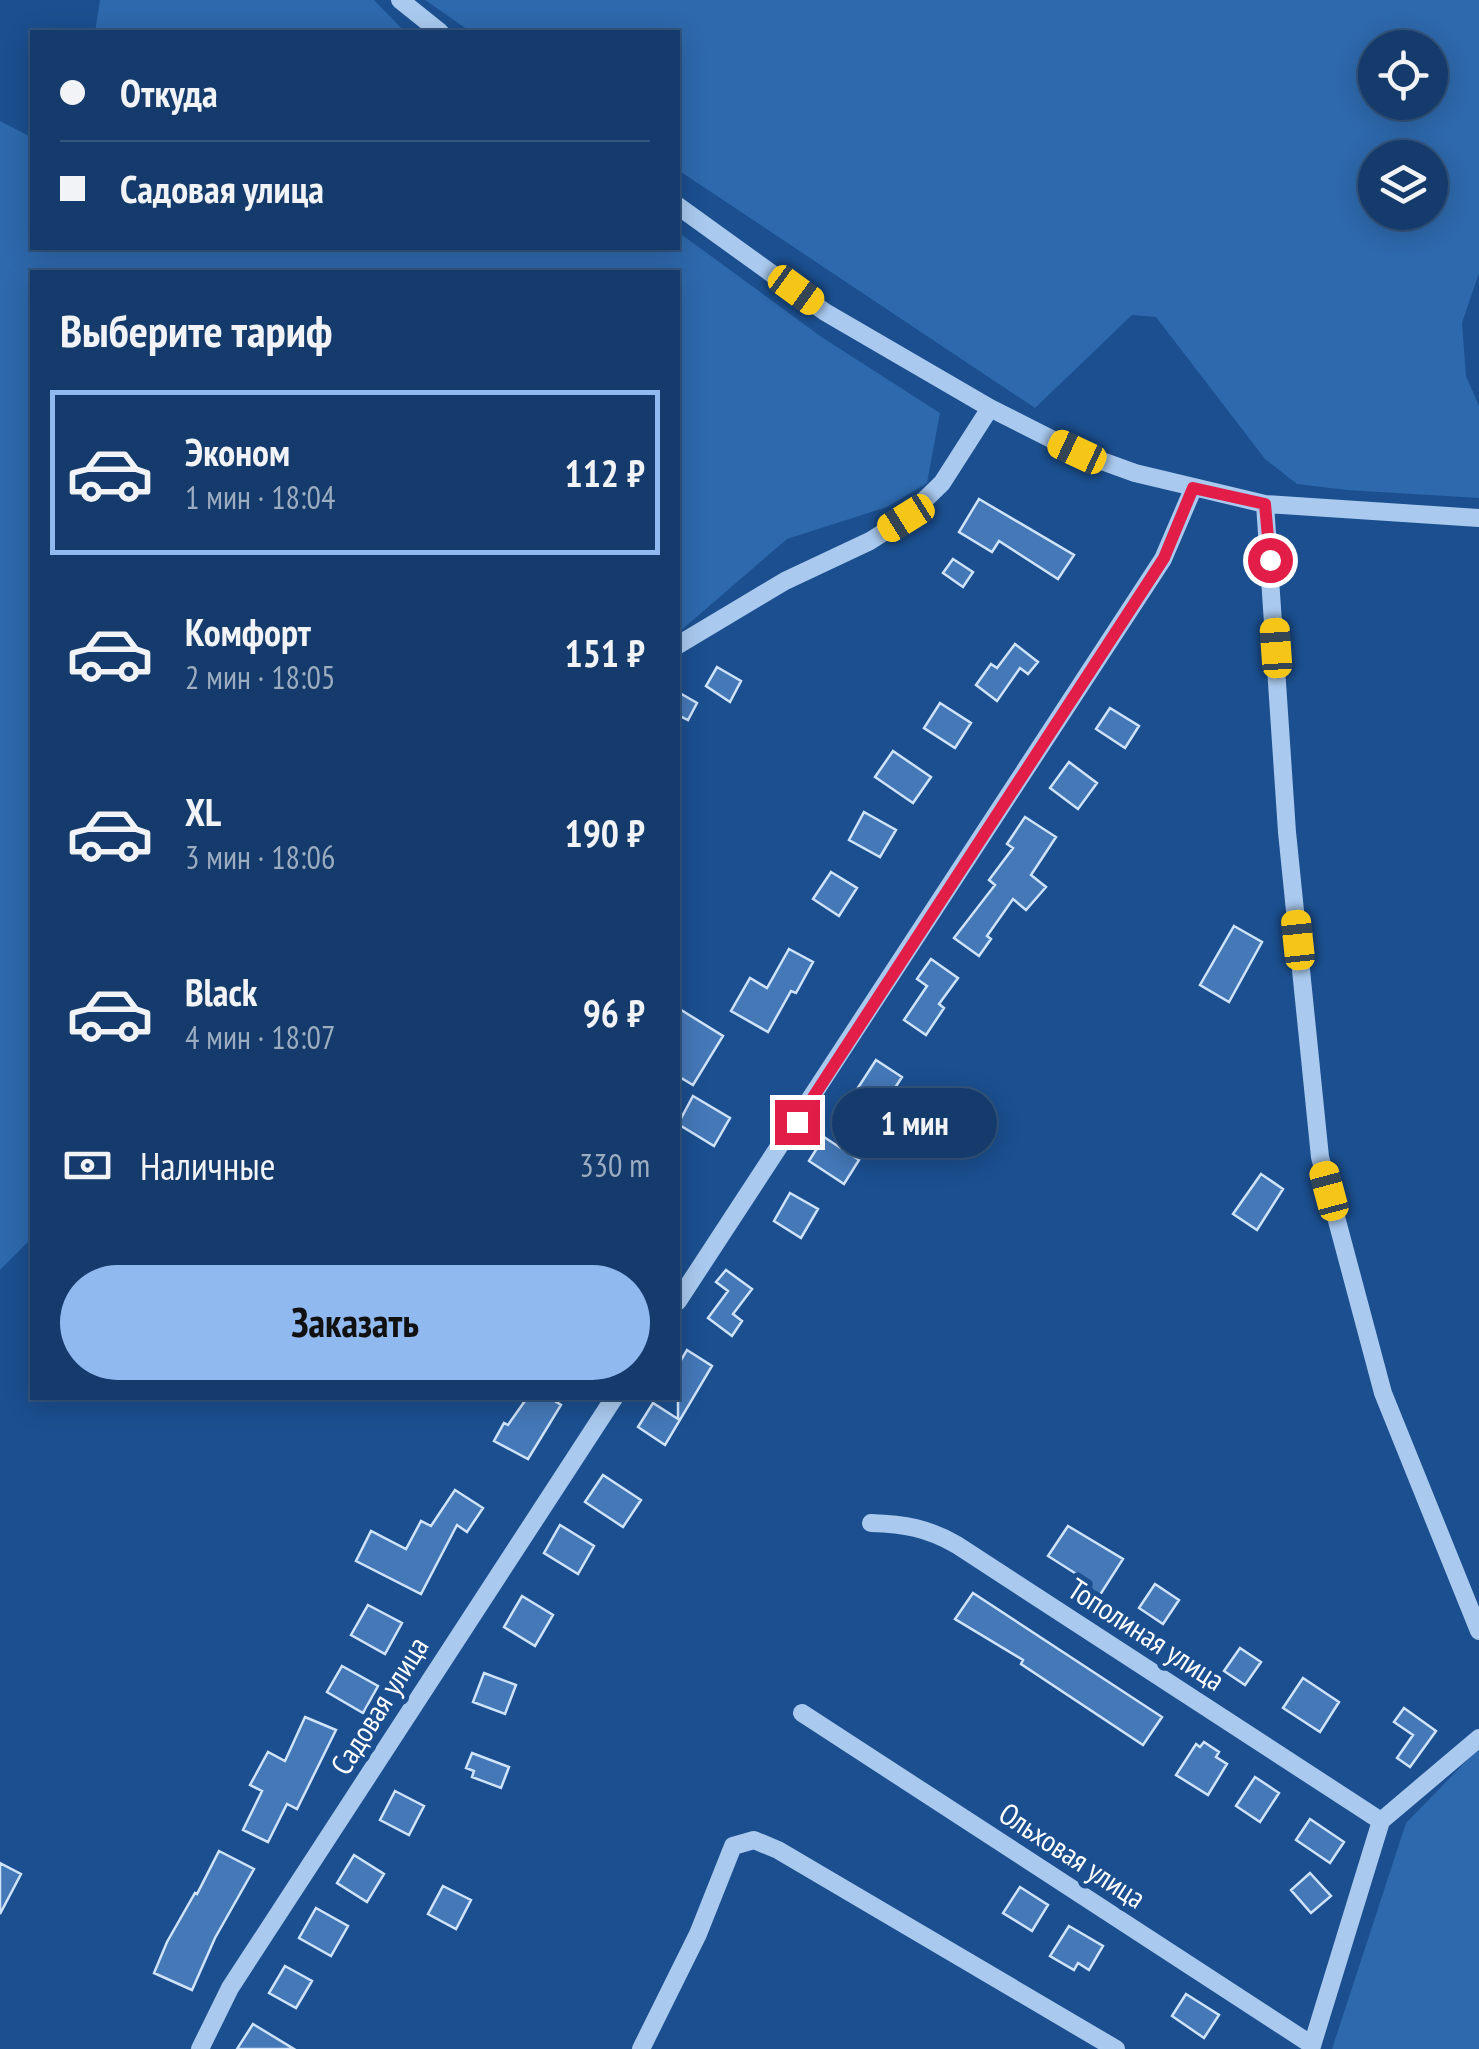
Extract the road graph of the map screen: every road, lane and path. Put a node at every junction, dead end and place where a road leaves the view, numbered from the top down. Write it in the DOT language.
graph roads {
  1 [pos="400,0"];
  2 [pos="438,30"];
  3 [pos="680,207"];
  4 [pos="990,408"];
  5 [pos="1193,488"];
  6 [pos="1265,504"];
  7 [pos="1479,518"];
  8 [pos="680,644"];
  9 [pos="680,1298"];
  10 [pos="613,1400"];
  11 [pos="871,1523"];
  12 [pos="1479,1631"];
  13 [pos="802,1713"];
  14 [pos="1479,1738"];
  15 [pos="1381,1821"];
  16 [pos="1311,2047"];
  17 [pos="200,2049"];
  18 [pos="641,2049"];
  19 [pos="1116,2049"];
  1 -- 2 [label="street"];
  3 -- 4 [label="street"];
  4 -- 5 [label="street"];
  4 -- 8 [label="street"];
  5 -- 6 [label="street"];
  5 -- 9 [label="street"];
  6 -- 7 [label="street"];
  6 -- 12 [label="street"];
  10 -- 17 [label="street, Садовая улица"];
  11 -- 15 [label="street, Тополиная улица"];
  13 -- 16 [label="street, Ольховая улица"];
  14 -- 15 [label="street"];
  15 -- 16 [label="street"];
  18 -- 19 [label="street"];
}
